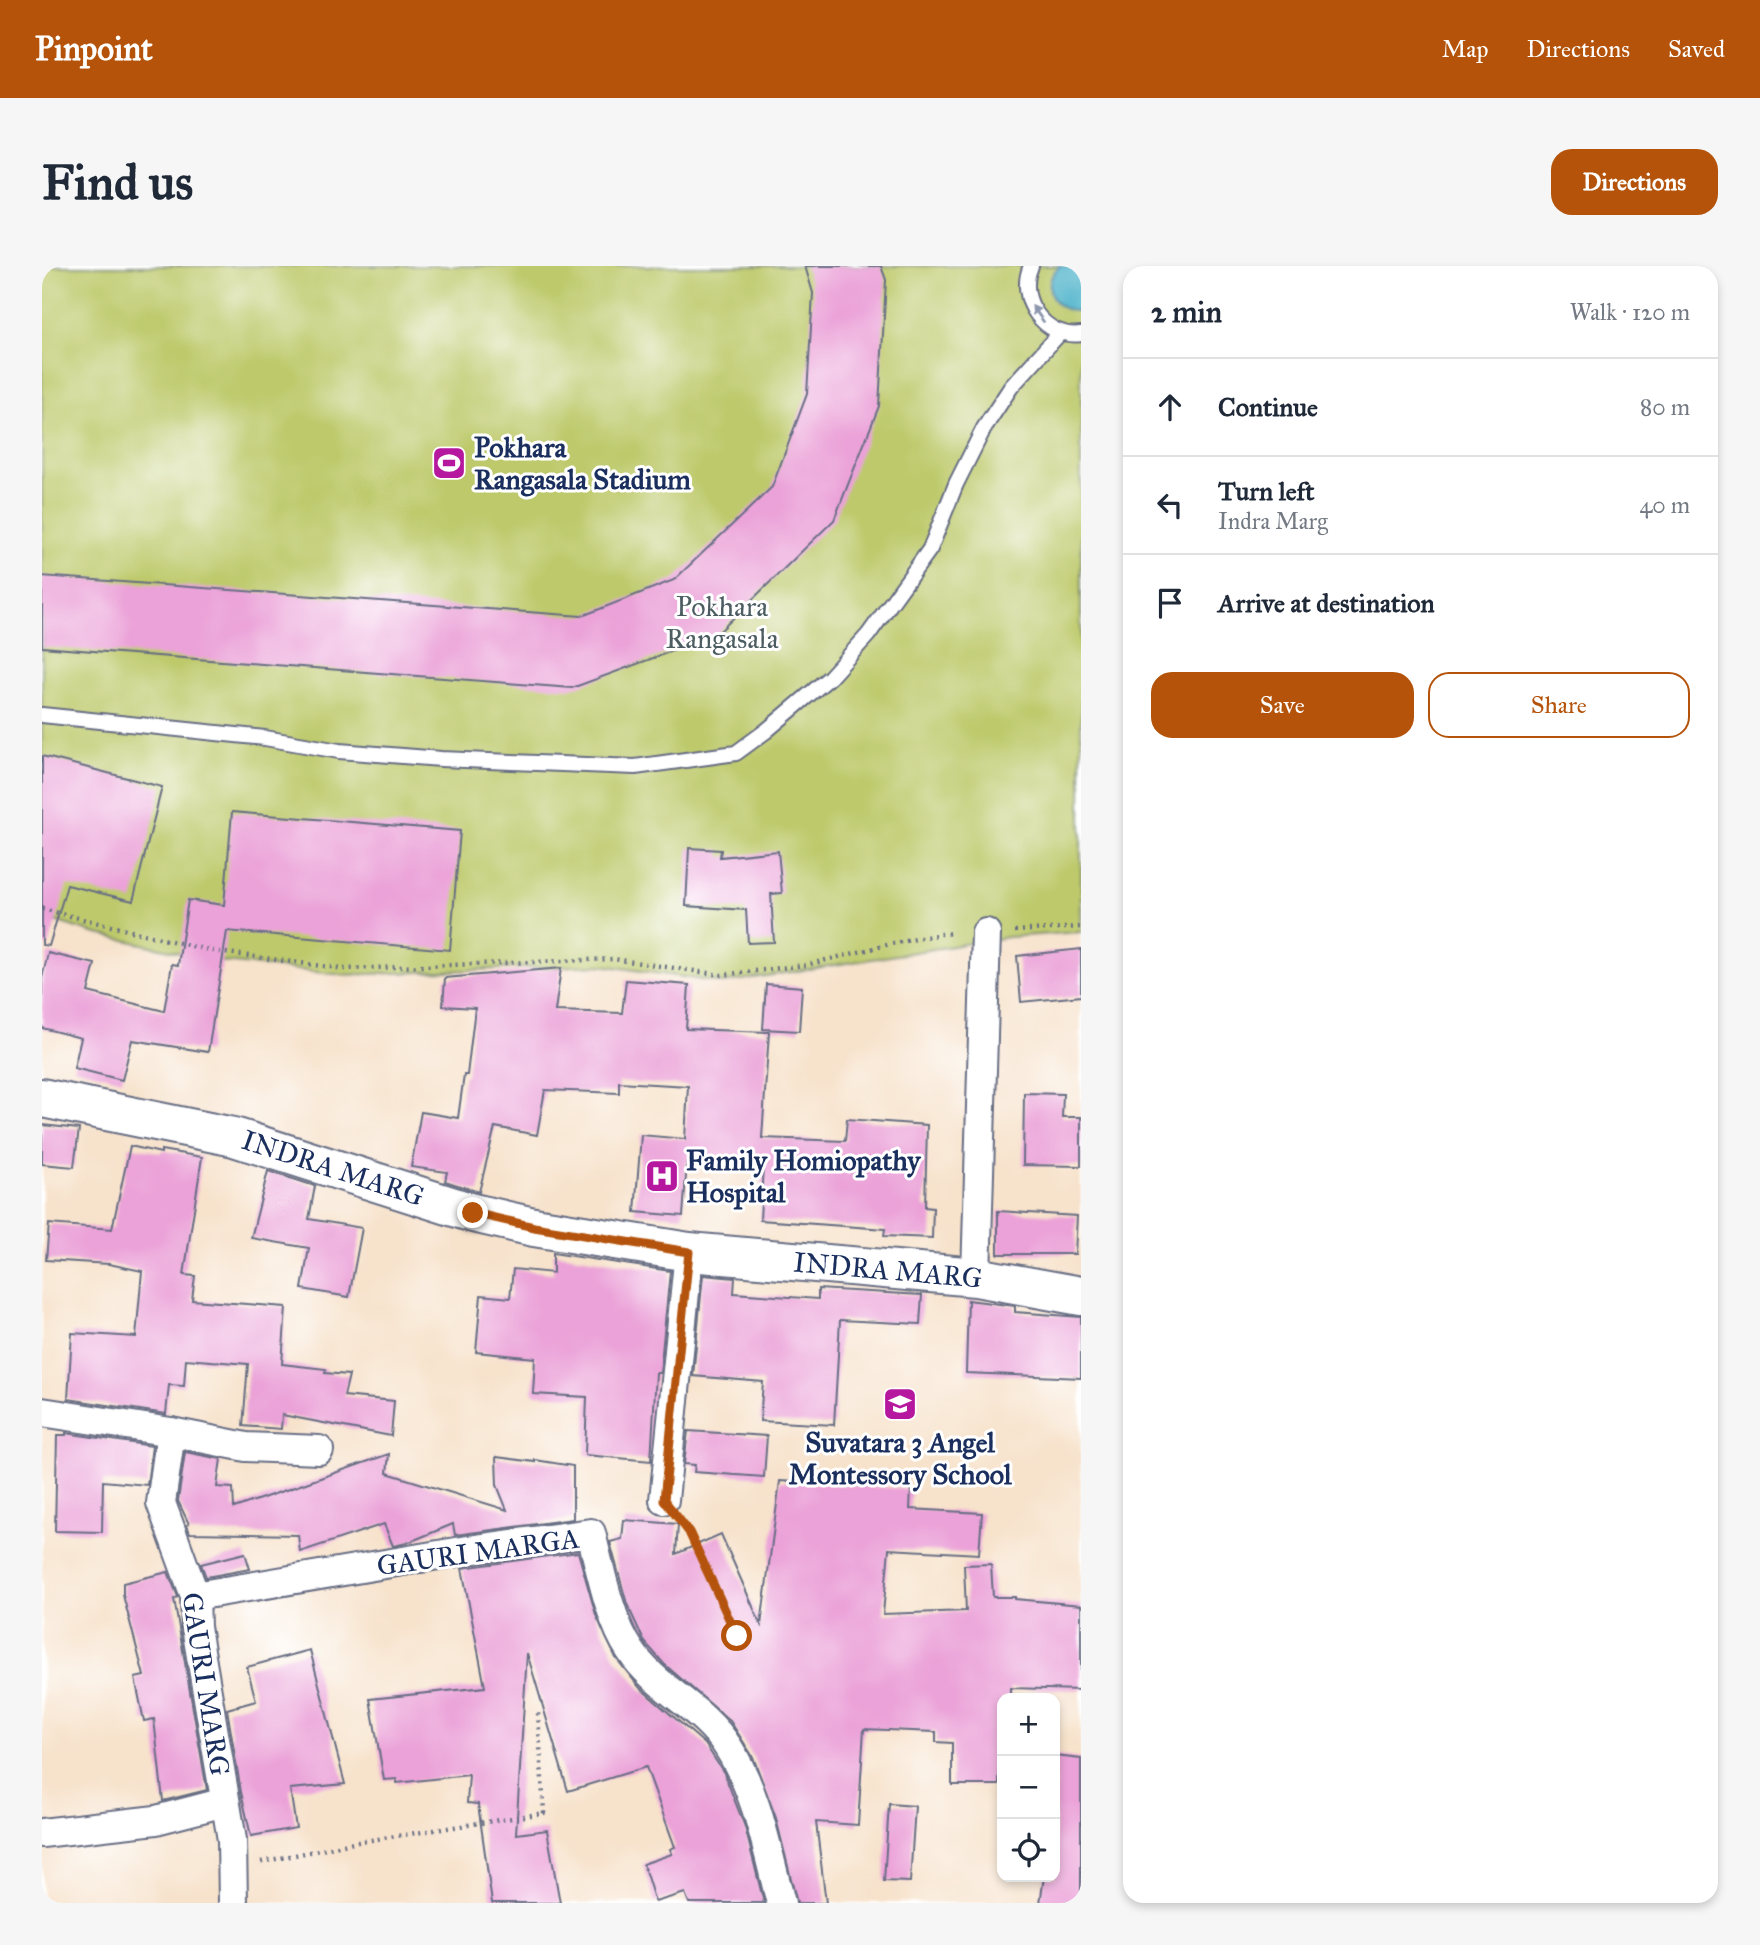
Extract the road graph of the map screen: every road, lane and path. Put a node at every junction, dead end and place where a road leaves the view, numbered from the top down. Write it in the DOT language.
graph roads {
  1 [pos="1031,266"];
  2 [pos="1060,333"];
  3 [pos="1081,334"];
  4 [pos="42,715"];
  5 [pos="42,909"];
  6 [pos="1081,927"];
  7 [pos="986,933"];
  8 [pos="42,1098"];
  9 [pos="689,1252"];
  10 [pos="976,1277"];
  11 [pos="1081,1296"];
  12 [pos="42,1412"];
  13 [pos="171,1432"];
  14 [pos="319,1450"];
  15 [pos="664,1500"];
  16 [pos="195,1596"];
  17 [pos="737,1636"];
  18 [pos="538,1713"];
  19 [pos="225,1802"];
  20 [pos="42,1833"];
  21 [pos="233,1868"];
  22 [pos="233,1903"];
  23 [pos="781,1903"];
  2 -- 1 [label="lane, one-way"];
  2 -- 3 [label="lane"];
  2 -- 4 [label="lane"];
  5 -- 7 [label="path"];
  6 -- 7 [label="path"];
  7 -- 10 [label="street"];
  8 -- 9 [label="main road, INDRA MARG"];
  9 -- 10 [label="main road, INDRA MARG"];
  9 -- 15 [label="street"];
  10 -- 11 [label="main road, INDRA MARG"];
  12 -- 13 [label="street"];
  13 -- 14 [label="street"];
  13 -- 16 [label="street, GAURI MARG"];
  15 -- 17 [label="path"];
  16 -- 19 [label="street, GAURI MARG"];
  16 -- 23 [label="street, GAURI MARGA"];
  18 -- 21 [label="path"];
  19 -- 20 [label="street"];
  19 -- 21 [label="street, GAURI MARG"];
  21 -- 22 [label="street, GAURI MARG"];
}
